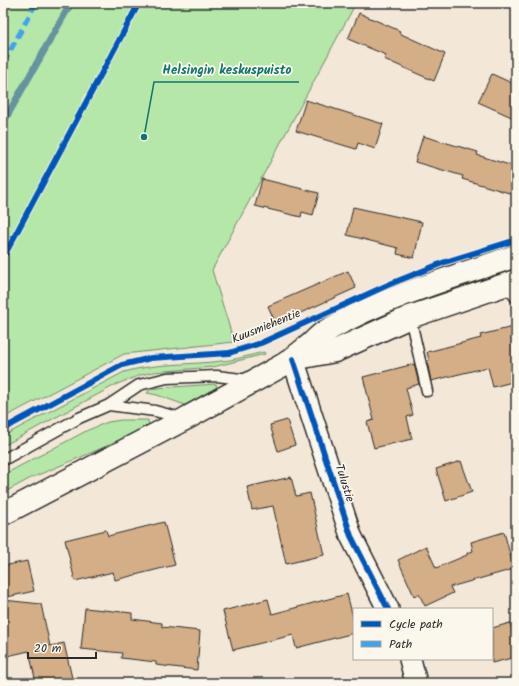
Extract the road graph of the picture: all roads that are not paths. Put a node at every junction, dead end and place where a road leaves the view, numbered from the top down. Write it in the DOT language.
graph roads {
  1 [pos="516,256"];
  2 [pos="512,287"];
  3 [pos="410,317"];
  4 [pos="294,359"];
  5 [pos="255,381"];
  6 [pos="427,391"];
  7 [pos="109,405"];
  8 [pos="185,419"];
  9 [pos="3,460"];
  10 [pos="3,514"];
  11 [pos="387,608"];
  12 [pos="410,660"];
  13 [pos="416,683"];
  1 -- 4 [label="main road"];
  2 -- 3 [label="main road"];
  3 -- 4 [label="main road"];
  3 -- 6 [label="lane"];
  4 -- 5 [label="main road"];
  4 -- 11 [label="street, Tulustie"];
  5 -- 7 [label="lane"];
  5 -- 8 [label="main road"];
  7 -- 8 [label="lane"];
  7 -- 9 [label="lane"];
  8 -- 10 [label="main road"];
  12 -- 13 [label="street"];
}
